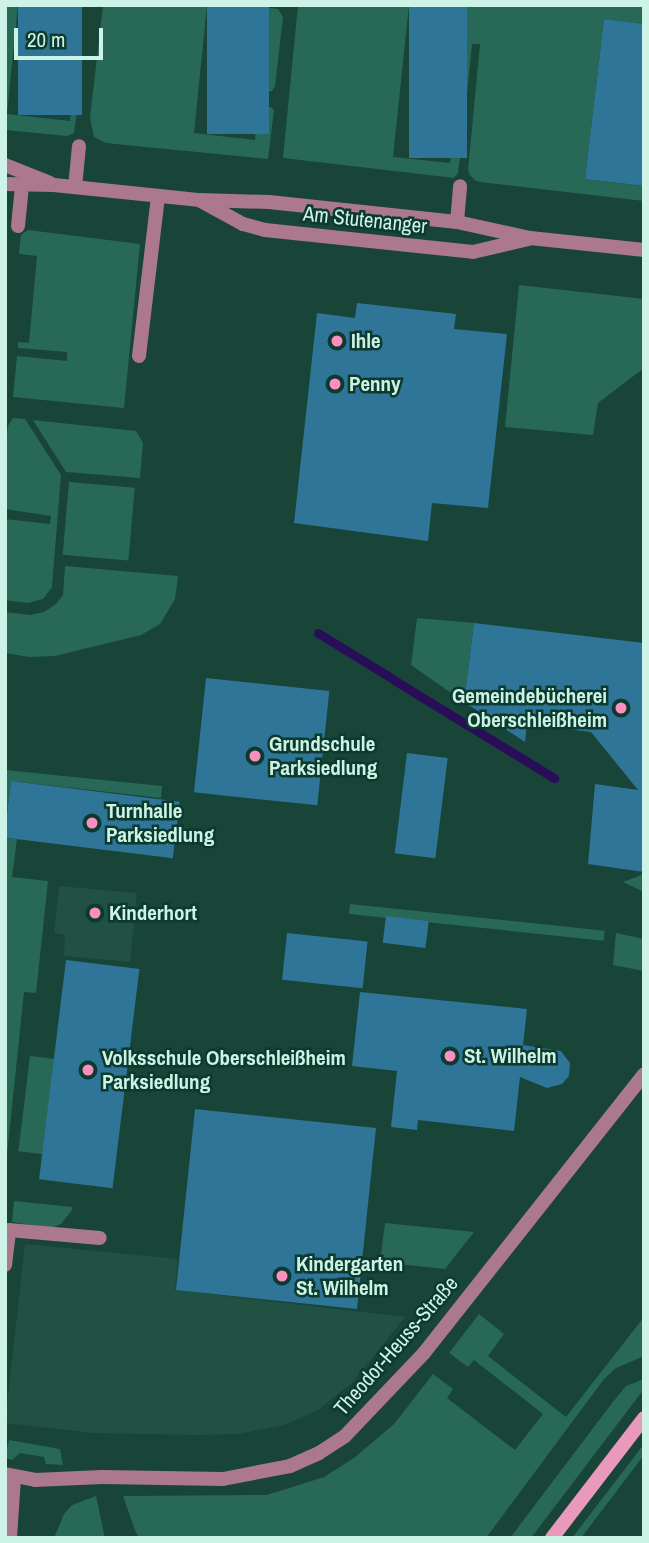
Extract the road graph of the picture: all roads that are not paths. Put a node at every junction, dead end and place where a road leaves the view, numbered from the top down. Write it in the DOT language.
graph roads {
  1 [pos="79,146"];
  2 [pos="5,165"];
  3 [pos="5,184"];
  4 [pos="54,185"];
  5 [pos="22,186"];
  6 [pos="460,186"];
  7 [pos="75,187"];
  8 [pos="158,196"];
  9 [pos="200,200"];
  10 [pos="457,222"];
  11 [pos="18,226"];
  12 [pos="530,238"];
  13 [pos="644,250"];
  14 [pos="139,356"];
  15 [pos="644,1074"];
  16 [pos="100,1238"];
  17 [pos="5,1265"];
  18 [pos="644,1419"];
  19 [pos="10,1476"];
  20 [pos="10,1538"];
  21 [pos="552,1538"];
  1 -- 7 [label="street"];
  2 -- 4 [label="street, Am Stutenanger"];
  3 -- 5 [label="street, Am Stutenanger"];
  4 -- 5 [label="street, Am Stutenanger"];
  4 -- 7 [label="street, Am Stutenanger"];
  5 -- 11 [label="street"];
  6 -- 10 [label="street"];
  7 -- 8 [label="street, Am Stutenanger"];
  8 -- 9 [label="street, Am Stutenanger"];
  8 -- 14 [label="street"];
  9 -- 10 [label="street, Am Stutenanger"];
  9 -- 12 [label="street, Am Stutenanger"];
  10 -- 12 [label="street, Am Stutenanger"];
  12 -- 13 [label="street, Am Stutenanger"];
  15 -- 19 [label="street, Theodor-Heuss-Straße"];
  16 -- 17 [label="street"];
  18 -- 21 [label="main road"];
  19 -- 20 [label="street"];
}
